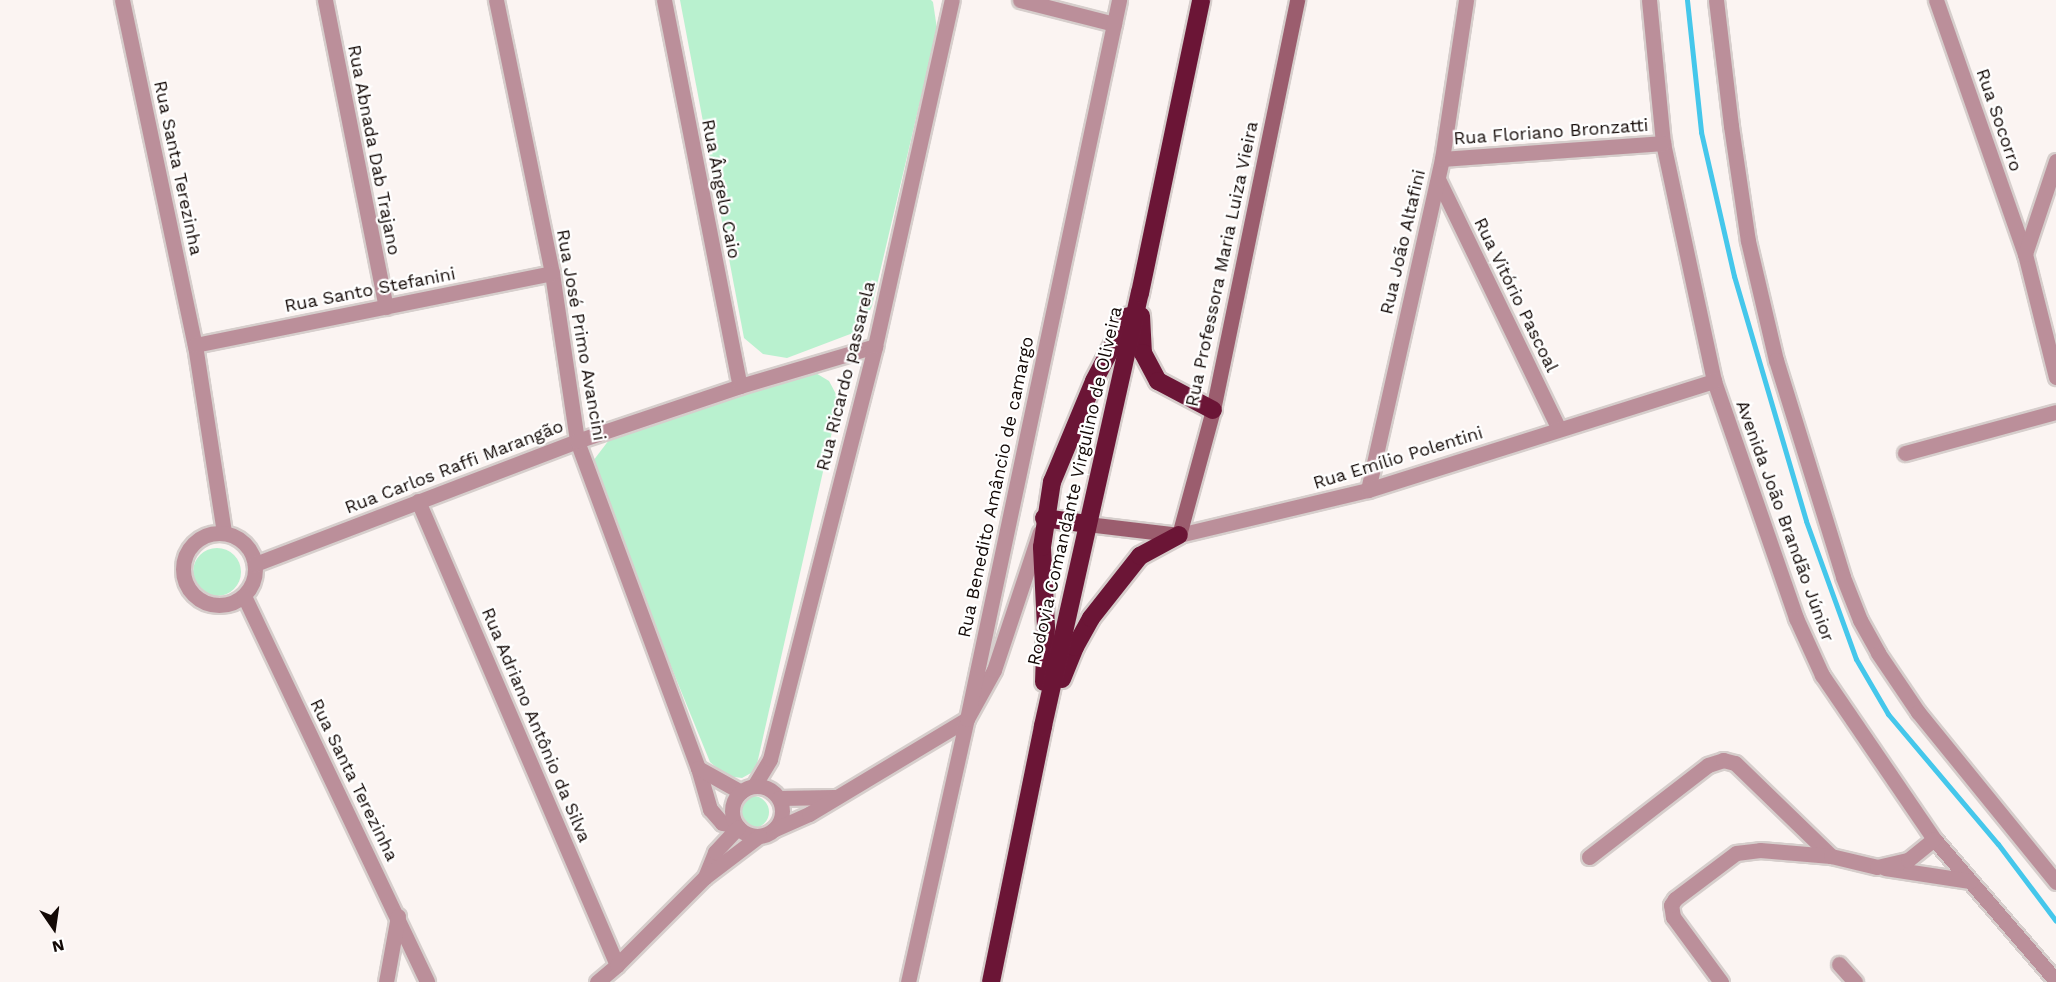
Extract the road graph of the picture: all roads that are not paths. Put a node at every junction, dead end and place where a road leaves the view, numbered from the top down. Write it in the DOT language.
graph roads {
  1 [pos="122,0"];
  2 [pos="325,0"];
  3 [pos="496,0"];
  4 [pos="664,0"];
  5 [pos="952,0"];
  6 [pos="1020,0"];
  7 [pos="1119,0"];
  8 [pos="1201,0"];
  9 [pos="1297,0"];
  10 [pos="1466,0"];
  11 [pos="1649,0"];
  12 [pos="1716,0"];
  13 [pos="1936,0"];
  14 [pos="1114,24"];
  15 [pos="1663,143"];
  16 [pos="1442,159"];
  17 [pos="2056,161"];
  18 [pos="1438,179"];
  19 [pos="2025,254"];
  20 [pos="552,273"];
  21 [pos="1140,293"];
  22 [pos="386,307"];
  23 [pos="195,345"];
  24 [pos="875,346"];
  25 [pos="2056,377"];
  26 [pos="1714,381"];
  27 [pos="740,386"];
  28 [pos="1213,410"];
  29 [pos="2056,412"];
  30 [pos="1559,429"];
  31 [pos="577,441"];
  32 [pos="1905,453"];
  33 [pos="1368,490"];
  34 [pos="418,501"];
  35 [pos="1044,518"];
  36 [pos="1087,524"];
  37 [pos="224,533"];
  38 [pos="1179,535"];
  39 [pos="255,564"];
  40 [pos="244,596"];
  41 [pos="967,719"];
  42 [pos="1043,726"];
  43 [pos="770,759"];
  44 [pos="698,768"];
  45 [pos="747,789"];
  46 [pos="777,796"];
  47 [pos="834,797"];
  48 [pos="738,826"];
  49 [pos="766,833"];
  50 [pos="1934,839"];
  51 [pos="1589,856"];
  52 [pos="1831,856"];
  53 [pos="1876,867"];
  54 [pos="705,877"];
  55 [pos="1970,881"];
  56 [pos="2056,882"];
  57 [pos="398,916"];
  58 [pos="1839,964"];
  59 [pos="617,965"];
  60 [pos="2056,981"];
  61 [pos="386,982"];
  62 [pos="427,982"];
  63 [pos="597,982"];
  64 [pos="908,982"];
  65 [pos="991,982"];
  66 [pos="1721,982"];
  67 [pos="1855,982"];
  1 -- 23 [label="street, Rua Santa Terezinha"];
  2 -- 22 [label="street, Rua Abnada Dab Trajano"];
  3 -- 20 [label="street, Rua José Primo Avancini"];
  4 -- 27 [label="street, Rua Ângelo Caio"];
  5 -- 24 [label="street, Rua Ricardo passarela"];
  6 -- 14 [label="street"];
  7 -- 14 [label="street, Rua Benedito Amâncio de camargo"];
  8 -- 21 [label="highway, Rodovia Comandante Virgulino de Oliveira"];
  9 -- 28 [label="street, Rua Professora Maria Luiza Vieira"];
  10 -- 16 [label="street, Rua João Altafini"];
  11 -- 15 [label="street, Avenida João Brandão Júnior"];
  12 -- 56 [label="street, Avenida João Brandão Júnior"];
  13 -- 19 [label="street, Rua Socorro"];
  14 -- 41 [label="street, Rua Benedito Amâncio de camargo"];
  15 -- 16 [label="street, Rua Floriano Bronzatti"];
  15 -- 26 [label="street, Avenida João Brandão Júnior"];
  16 -- 18 [label="street, Rua João Altafini"];
  17 -- 19 [label="street"];
  18 -- 30 [label="street, Rua Vitório Pascoal"];
  18 -- 33 [label="street, Rua João Altafini"];
  19 -- 25 [label="street, Rua Socorro"];
  20 -- 22 [label="street, Rua Santo Stefanini"];
  20 -- 31 [label="street, Rua José Primo Avancini"];
  21 -- 28 [label="highway"];
  21 -- 35 [label="highway"];
  21 -- 36 [label="highway, Rodovia Comandante Virgulino de Oliveira"];
  22 -- 23 [label="street, Rua Santo Stefanini"];
  23 -- 37 [label="street, Rua Santa Terezinha"];
  24 -- 27 [label="street, Rua Carlos Raffi Marangão"];
  24 -- 43 [label="street, Rua Ricardo passarela"];
  26 -- 30 [label="street, Rua Emílio Polentini"];
  26 -- 50 [label="street, Avenida João Brandão Júnior"];
  27 -- 31 [label="street, Rua Carlos Raffi Marangão"];
  28 -- 38 [label="street, Rua Professora Maria Luiza Vieira"];
  29 -- 32 [label="street"];
  30 -- 33 [label="street, Rua Emílio Polentini"];
  31 -- 34 [label="street, Rua Carlos Raffi Marangão"];
  31 -- 44 [label="street, Rua José Primo Avancini"];
  33 -- 38 [label="street, Rua Emílio Polentini"];
  34 -- 39 [label="street, Rua Carlos Raffi Marangão"];
  34 -- 59 [label="street, Rua Adriano Antônio da Silva"];
  35 -- 36 [label="highway"];
  35 -- 41 [label="street"];
  35 -- 42 [label="highway"];
  36 -- 38 [label="street, Rua Emílio Polentini"];
  36 -- 42 [label="highway, Rodovia Comandante Virgulino de Oliveira"];
  37 -- 39 [label="street"];
  37 -- 40 [label="street"];
  38 -- 42 [label="highway"];
  39 -- 40 [label="street"];
  40 -- 57 [label="street, Rua Santa Terezinha"];
  41 -- 47 [label="street"];
  41 -- 64 [label="street, Rua Benedito Amâncio de camargo"];
  42 -- 65 [label="highway, Rodovia Comandante Virgulino de Oliveira"];
  43 -- 45 [label="street, Rua Ricardo passarela"];
  43 -- 46 [label="street, Rua Ricardo passarela"];
  44 -- 45 [label="street"];
  44 -- 48 [label="street, Rua José Primo Avancini"];
  45 -- 46 [label="street"];
  45 -- 48 [label="street"];
  46 -- 47 [label="street"];
  46 -- 49 [label="street"];
  47 -- 49 [label="street"];
  48 -- 49 [label="street"];
  48 -- 54 [label="street"];
  49 -- 54 [label="street"];
  50 -- 53 [label="street"];
  50 -- 55 [label="street, Avenida João Brandão Júnior"];
  51 -- 52 [label="street"];
  52 -- 53 [label="street"];
  52 -- 66 [label="street"];
  53 -- 55 [label="street"];
  54 -- 59 [label="street"];
  55 -- 60 [label="street, Avenida João Brandão Júnior"];
  57 -- 61 [label="street"];
  57 -- 62 [label="street, Rua Santa Terezinha"];
  58 -- 67 [label="street"];
  59 -- 63 [label="street"];
}
